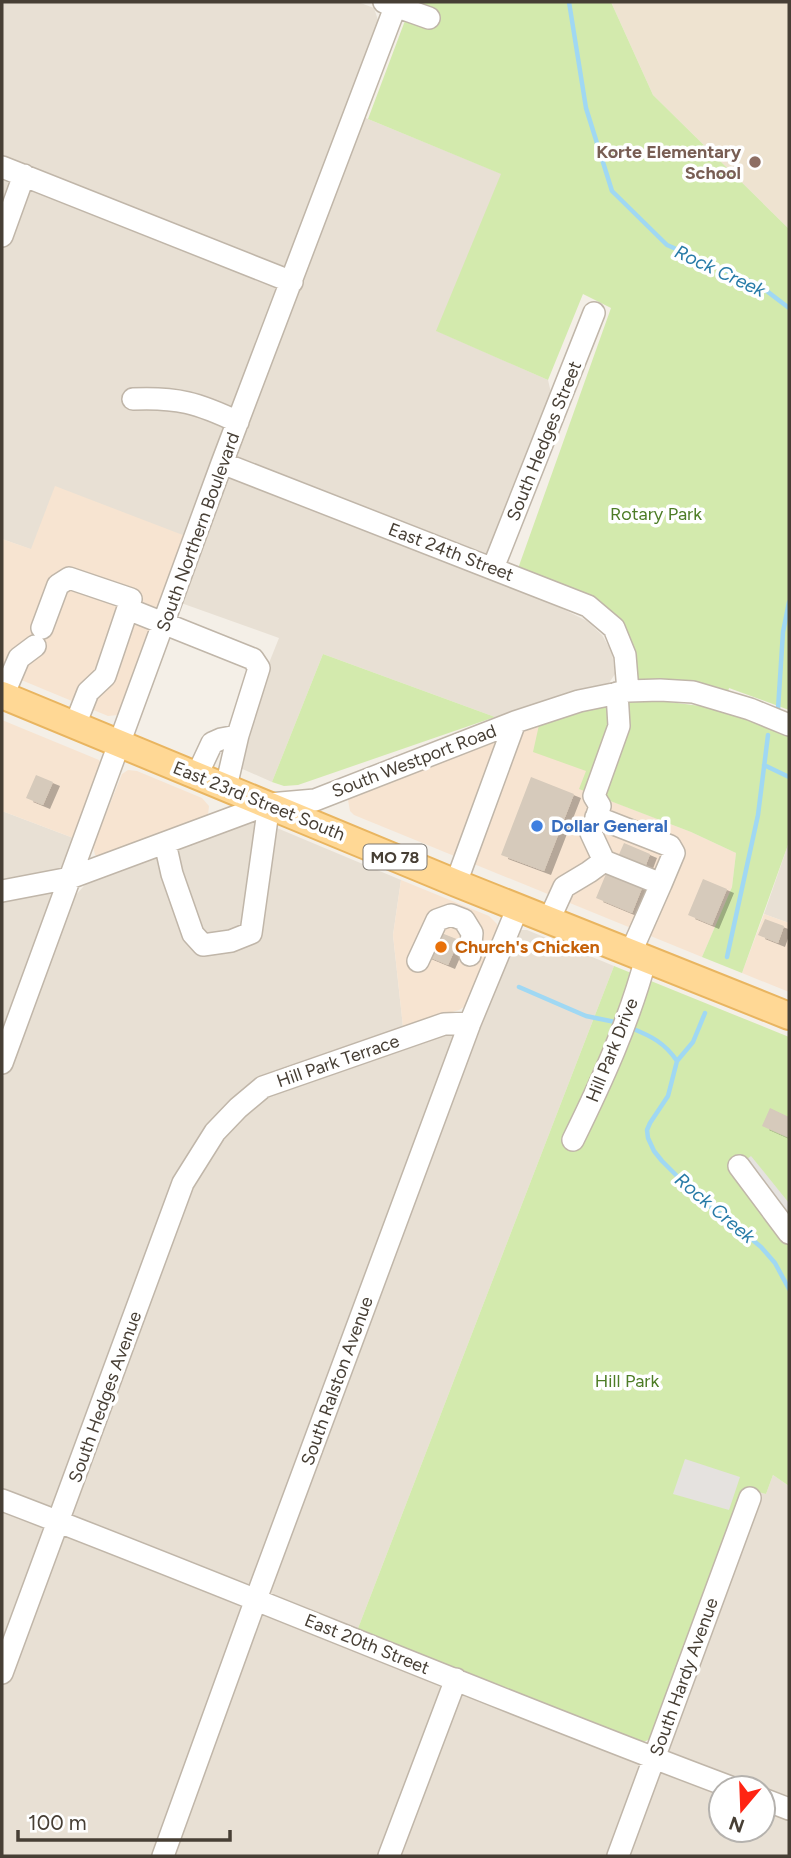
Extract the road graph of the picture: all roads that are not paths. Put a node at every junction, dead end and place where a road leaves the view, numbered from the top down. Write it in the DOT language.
graph roads {
  1 [pos="392,3"];
  2 [pos="429,18"];
  3 [pos="2,166"];
  4 [pos="24,175"];
  5 [pos="2,236"];
  6 [pos="292,282"];
  7 [pos="594,313"];
  8 [pos="133,399"];
  9 [pos="238,422"];
  10 [pos="222,463"];
  11 [pos="493,568"];
  12 [pos="128,610"];
  13 [pos="164,623"];
  14 [pos="121,631"];
  15 [pos="157,644"];
  16 [pos="623,692"];
  17 [pos="2,696"];
  18 [pos="515,722"];
  19 [pos="75,725"];
  20 [pos="789,725"];
  21 [pos="237,736"];
  22 [pos="120,743"];
  23 [pos="197,775"];
  24 [pos="226,787"];
  25 [pos="269,804"];
  26 [pos="596,817"];
  27 [pos="165,843"];
  28 [pos="604,861"];
  29 [pos="70,878"];
  30 [pos="456,883"];
  31 [pos="661,884"];
  32 [pos="2,891"];
  33 [pos="518,907"];
  34 [pos="430,909"];
  35 [pos="451,915"];
  36 [pos="549,920"];
  37 [pos="470,955"];
  38 [pos="638,955"];
  39 [pos="418,961"];
  40 [pos="789,1016"];
  41 [pos="470,1023"];
  42 [pos="2,1063"];
  43 [pos="219,1127"];
  44 [pos="573,1140"];
  45 [pos="739,1166"];
  46 [pos="789,1233"];
  47 [pos="750,1498"];
  48 [pos="2,1500"];
  49 [pos="59,1522"];
  50 [pos="256,1599"];
  51 [pos="2,1673"];
  52 [pos="456,1679"];
  53 [pos="653,1758"];
  54 [pos="707,1778"];
  55 [pos="163,1856"];
  56 [pos="389,1856"];
  57 [pos="618,1856"];
  1 -- 2 [label="street"];
  1 -- 6 [label="street, South Northern Boulevard"];
  3 -- 4 [label="street"];
  4 -- 5 [label="street"];
  4 -- 6 [label="street"];
  6 -- 9 [label="street, South Northern Boulevard"];
  7 -- 11 [label="street, South Hedges Street"];
  8 -- 9 [label="street"];
  9 -- 10 [label="street, South Northern Boulevard"];
  10 -- 11 [label="street, East 24th Street"];
  10 -- 13 [label="street, South Northern Boulevard"];
  11 -- 16 [label="street, East 24th Street"];
  12 -- 13 [label="street"];
  12 -- 14 [label="street"];
  12 -- 17 [label="street"];
  13 -- 15 [label="street, South Northern Boulevard"];
  13 -- 21 [label="street"];
  14 -- 15 [label="street"];
  14 -- 19 [label="street"];
  15 -- 22 [label="street, South Northern Boulevard"];
  16 -- 18 [label="street, South Westport Road"];
  16 -- 20 [label="street, South Westport Road"];
  16 -- 26 [label="street, East 24th Street"];
  17 -- 19 [label="main road, East 23rd Street South / MO 78"];
  18 -- 25 [label="street, South Westport Road"];
  18 -- 30 [label="street"];
  19 -- 22 [label="main road, East 23rd Street South / MO 78"];
  21 -- 23 [label="street"];
  21 -- 24 [label="street"];
  22 -- 23 [label="main road, East 23rd Street South / MO 78"];
  22 -- 29 [label="street, South Northern Boulevard"];
  23 -- 24 [label="main road, East 23rd Street South / MO 78"];
  24 -- 25 [label="main road, East 23rd Street South / MO 78"];
  25 -- 27 [label="street, South Westport Road"];
  25 -- 27 [label="street"];
  25 -- 30 [label="main road, East 23rd Street South / MO 78"];
  26 -- 28 [label="street, East 24th Street"];
  26 -- 31 [label="street, Hill Park Drive"];
  27 -- 29 [label="street, South Westport Road"];
  28 -- 31 [label="street"];
  28 -- 36 [label="street"];
  29 -- 32 [label="street, South Westport Road"];
  29 -- 42 [label="street, South Northern Boulevard"];
  30 -- 33 [label="main road, East 23rd Street South / MO 78"];
  31 -- 38 [label="street, Hill Park Drive"];
  33 -- 36 [label="main road, East 23rd Street South / MO 78"];
  33 -- 41 [label="street, South Ralston Avenue"];
  34 -- 35 [label="street"];
  35 -- 37 [label="street"];
  35 -- 39 [label="street"];
  36 -- 38 [label="main road, East 23rd Street South / MO 78"];
  38 -- 40 [label="main road, East 23rd Street South / MO 78"];
  38 -- 44 [label="street, Hill Park Drive"];
  41 -- 43 [label="street, Hill Park Terrace"];
  41 -- 50 [label="street, South Ralston Avenue"];
  43 -- 49 [label="street, South Hedges Avenue"];
  45 -- 46 [label="street"];
  47 -- 53 [label="street, South Hardy Avenue"];
  48 -- 49 [label="street, East 20th Street"];
  49 -- 50 [label="street, East 20th Street"];
  49 -- 51 [label="street, South Hedges Avenue"];
  50 -- 52 [label="street, East 20th Street"];
  50 -- 55 [label="street, South Ralston Avenue"];
  52 -- 53 [label="street, East 20th Street"];
  52 -- 56 [label="street"];
  53 -- 54 [label="street, East 20th Street"];
  53 -- 57 [label="street, South Hardy Avenue"];
}
